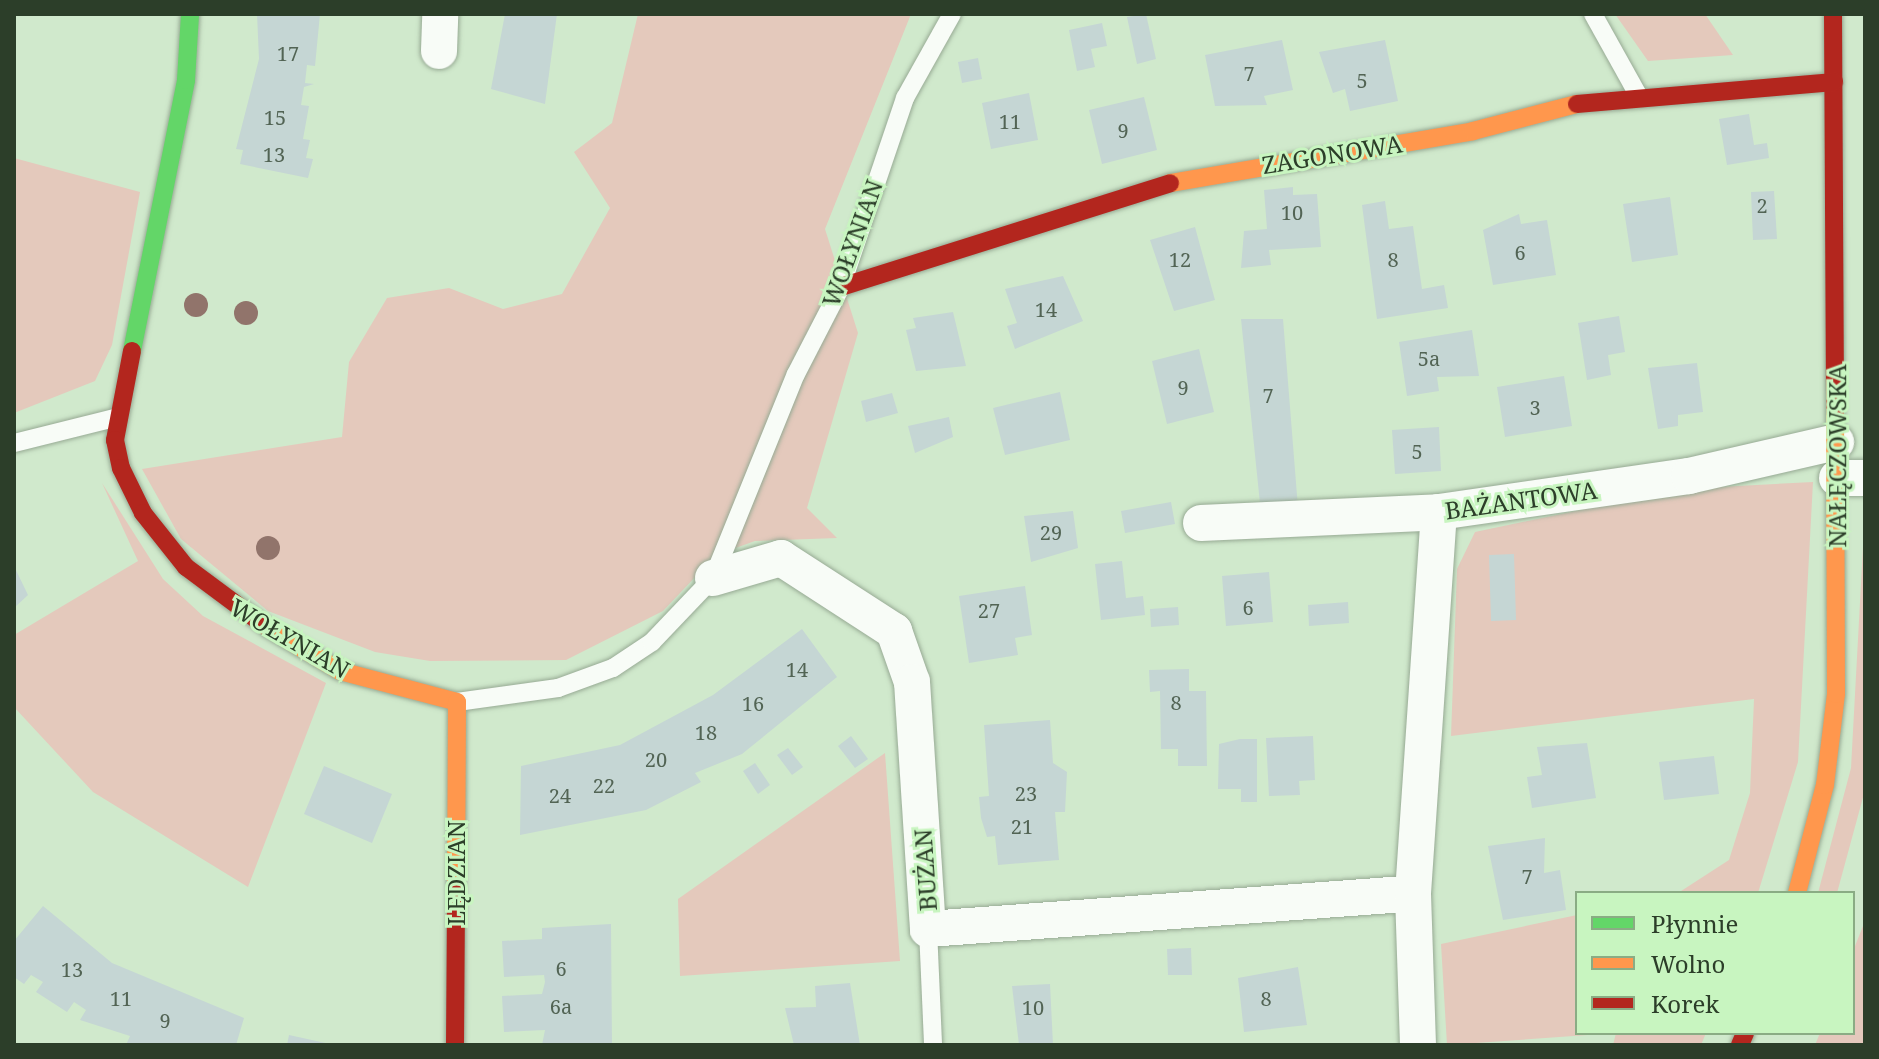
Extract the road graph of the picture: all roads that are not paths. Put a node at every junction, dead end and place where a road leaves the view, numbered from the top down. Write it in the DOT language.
graph roads {
  1 [pos="190,14"];
  2 [pos="440,14"];
  3 [pos="952,14"];
  4 [pos="1593,14"];
  5 [pos="1833,14"];
  6 [pos="439,51"];
  7 [pos="1834,82"];
  8 [pos="1638,95"];
  9 [pos="841,287"];
  10 [pos="118,417"];
  11 [pos="1836,442"];
  12 [pos="14,443"];
  13 [pos="1851,478"];
  14 [pos="1439,512"];
  15 [pos="1201,523"];
  16 [pos="713,578"];
  17 [pos="457,702"];
  18 [pos="1797,891"];
  19 [pos="1413,893"];
  20 [pos="928,929"];
  21 [pos="455,1045"];
  22 [pos="933,1045"];
  23 [pos="1418,1045"];
  1 -- 10 [label="street, WOŁYNIAN"];
  2 -- 6 [label="street"];
  3 -- 9 [label="lane, WOŁYNIAN"];
  4 -- 8 [label="lane"];
  5 -- 7 [label="street, NAŁĘCZOWSKA"];
  7 -- 8 [label="street, ZAGONOWA"];
  7 -- 11 [label="street, NAŁĘCZOWSKA"];
  8 -- 9 [label="street, ZAGONOWA"];
  9 -- 16 [label="lane, WOŁYNIAN"];
  10 -- 12 [label="lane"];
  10 -- 17 [label="street, WOŁYNIAN"];
  11 -- 13 [label="street, NAŁĘCZOWSKA"];
  11 -- 14 [label="street, BAŻANTOWA"];
  13 -- 18 [label="street, NAŁĘCZOWSKA"];
  14 -- 15 [label="street, BAŻANTOWA"];
  14 -- 19 [label="street"];
  16 -- 17 [label="lane, WOŁYNIAN"];
  16 -- 20 [label="street, BUŻAN"];
  17 -- 21 [label="street, LĘDZIAN"];
  19 -- 20 [label="street, BUŻAN"];
  19 -- 23 [label="street"];
  20 -- 22 [label="lane"];
}
